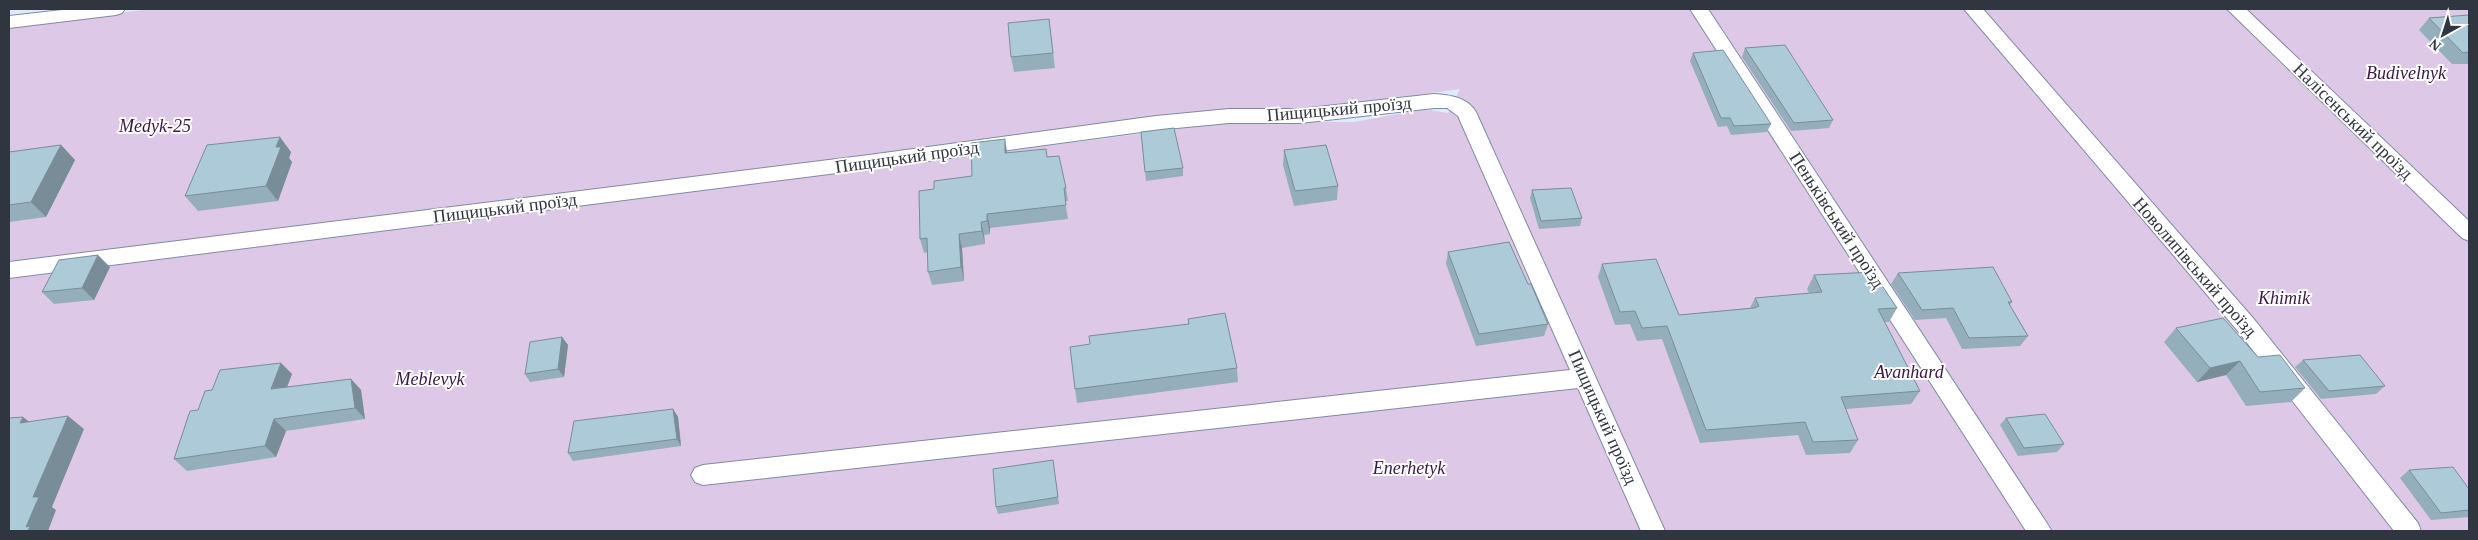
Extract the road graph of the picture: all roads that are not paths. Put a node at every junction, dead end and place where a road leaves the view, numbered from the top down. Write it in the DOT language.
graph roads {
  1 [pos="116,9"];
  2 [pos="1700,9"];
  3 [pos="1973,9"];
  4 [pos="2236,9"];
  5 [pos="9,22"];
  6 [pos="2469,233"];
  7 [pos="9,270"];
  8 [pos="1586,378"];
  9 [pos="704,475"];
  10 [pos="1653,531"];
  11 [pos="2040,531"];
  12 [pos="2409,531"];
  1 -- 5 [label="lane"];
  2 -- 11 [label="lane, Пеньківський проїзд"];
  3 -- 12 [label="lane, Новолипівський проїзд"];
  4 -- 6 [label="lane, Налісенський проїзд"];
  7 -- 8 [label="lane, Пищицький проїзд"];
  8 -- 9 [label="lane"];
  8 -- 10 [label="lane, Пищицький проїзд"];
}
